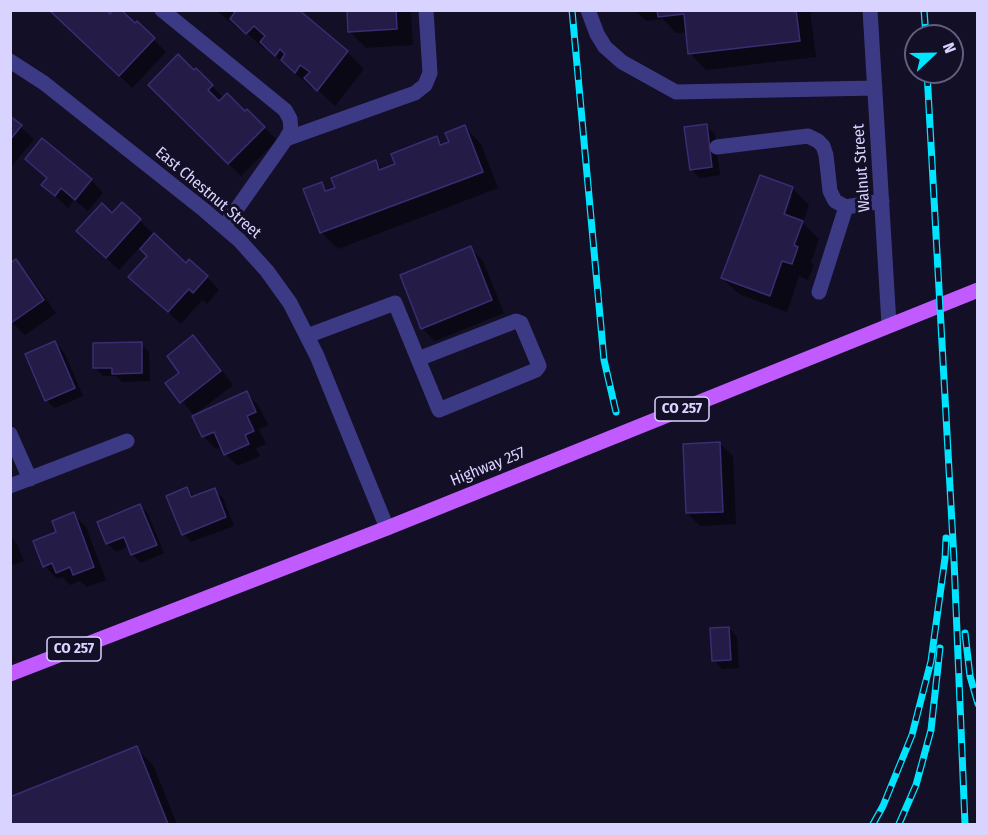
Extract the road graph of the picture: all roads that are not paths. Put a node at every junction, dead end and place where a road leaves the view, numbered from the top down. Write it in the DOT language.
graph roads {
  1 [pos="162,10"];
  2 [pos="426,10"];
  3 [pos="588,10"];
  4 [pos="870,10"];
  5 [pos="10,61"];
  6 [pos="875,88"];
  7 [pos="286,140"];
  8 [pos="717,147"];
  9 [pos="882,201"];
  10 [pos="846,207"];
  11 [pos="224,227"];
  12 [pos="978,290"];
  13 [pos="819,292"];
  14 [pos="889,324"];
  15 [pos="307,336"];
  16 [pos="418,359"];
  17 [pos="10,434"];
  18 [pos="127,441"];
  19 [pos="30,479"];
  20 [pos="10,486"];
  21 [pos="387,528"];
  22 [pos="10,674"];
  1 -- 7 [label="street"];
  2 -- 7 [label="street"];
  3 -- 6 [label="street"];
  4 -- 6 [label="street, Walnut Street"];
  5 -- 11 [label="street, East Chestnut Street"];
  6 -- 9 [label="street, Walnut Street"];
  7 -- 11 [label="street"];
  8 -- 10 [label="street"];
  9 -- 10 [label="street"];
  9 -- 14 [label="street, Walnut Street"];
  10 -- 13 [label="street"];
  11 -- 15 [label="street, East Chestnut Street"];
  12 -- 14 [label="main road, Highway 257 / CO 257"];
  14 -- 21 [label="main road, Highway 257 / CO 257"];
  15 -- 16 [label="street"];
  15 -- 21 [label="street, East Chestnut Street"];
  16 -- 16 [label="street"];
  17 -- 19 [label="street"];
  18 -- 19 [label="street"];
  19 -- 20 [label="street"];
  21 -- 22 [label="main road, Highway 257 / CO 257"];
}
